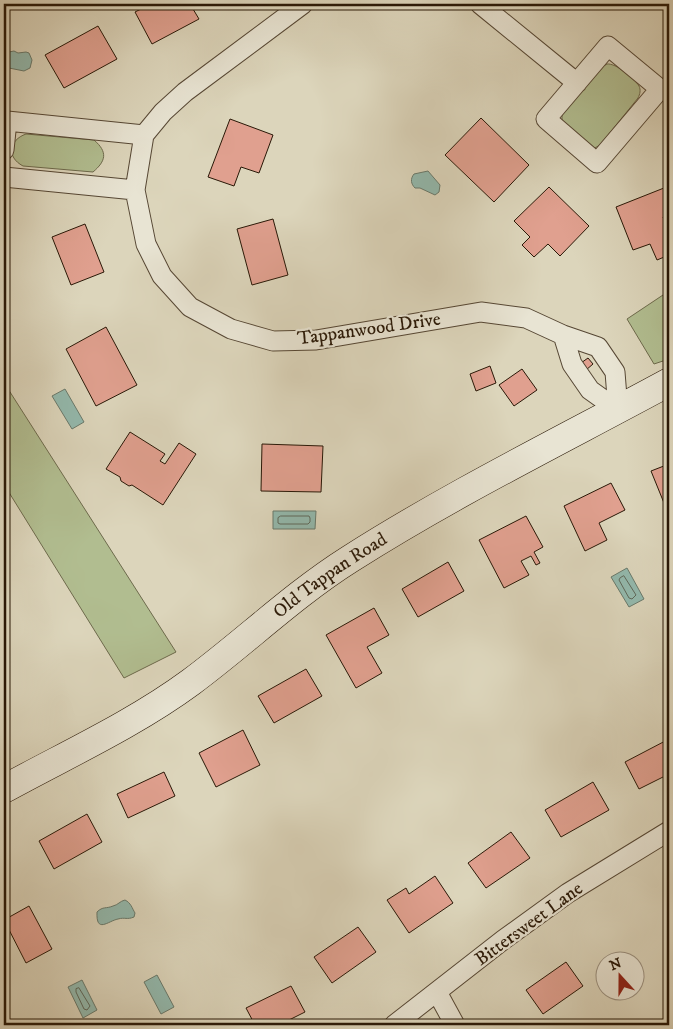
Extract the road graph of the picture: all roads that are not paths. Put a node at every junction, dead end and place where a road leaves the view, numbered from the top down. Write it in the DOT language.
graph roads {
  1 [pos="303,4"];
  2 [pos="480,4"];
  3 [pos="577,83"];
  4 [pos="144,135"];
  5 [pos="4,150"];
  6 [pos="4,177"];
  7 [pos="135,190"];
  8 [pos="563,335"];
  9 [pos="669,382"];
  10 [pos="618,410"];
  11 [pos="4,789"];
  12 [pos="669,832"];
  13 [pos="437,992"];
  14 [pos="394,1025"];
  15 [pos="455,1025"];
  1 -- 4 [label="street"];
  2 -- 3 [label="street"];
  3 -- 3 [label="street"];
  4 -- 5 [label="street"];
  4 -- 7 [label="street, Tappanwood Drive"];
  6 -- 7 [label="street"];
  7 -- 8 [label="street, Tappanwood Drive"];
  8 -- 10 [label="street"];
  8 -- 10 [label="street, Tappanwood Drive"];
  9 -- 10 [label="street, Old Tappan Road"];
  10 -- 11 [label="street, Old Tappan Road"];
  12 -- 13 [label="street, Bittersweet Lane"];
  13 -- 14 [label="street, Bittersweet Lane"];
  13 -- 15 [label="street"];
}
